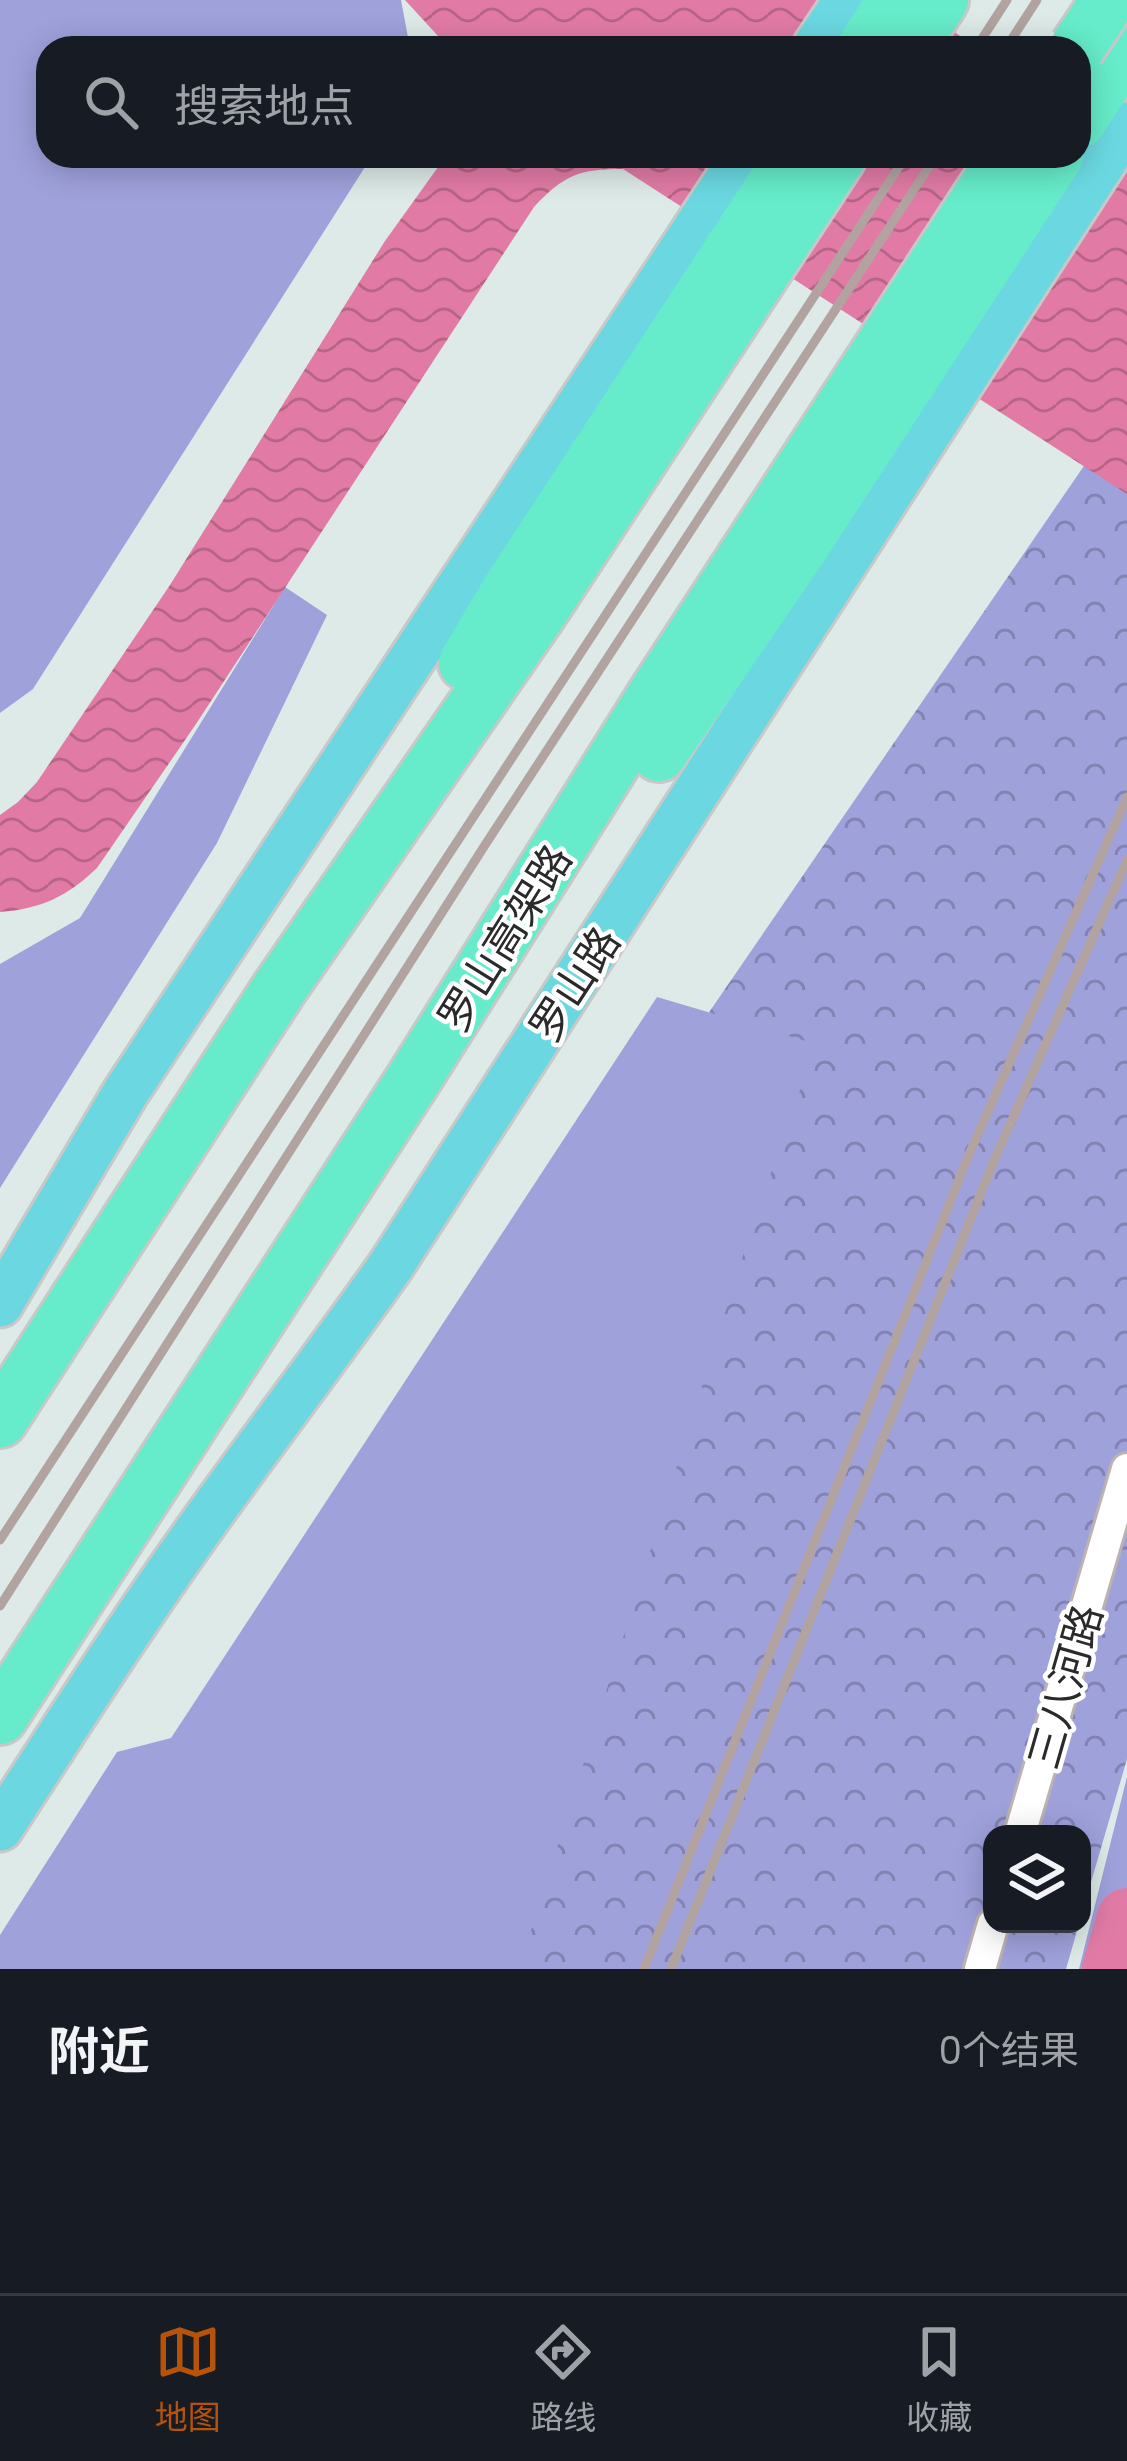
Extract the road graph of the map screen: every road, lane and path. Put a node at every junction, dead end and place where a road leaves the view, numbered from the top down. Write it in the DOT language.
graph roads {
  1 [pos="847,0"];
  2 [pos="895,0"];
  3 [pos="941,0"];
  4 [pos="1064,0"];
  5 [pos="1109,0"];
  6 [pos="823,36"];
  7 [pos="872,36"];
  8 [pos="917,36"];
  9 [pos="1085,36"];
  10 [pos="1127,44"];
  11 [pos="1091,102"];
  12 [pos="1127,125"];
  13 [pos="736,168"];
  14 [pos="785,168"];
  15 [pos="831,168"];
  16 [pos="999,168"];
  17 [pos="1048,168"];
  18 [pos="279,989"];
  19 [pos="0,1304"];
  20 [pos="244,1351"];
  21 [pos="0,1420"];
  22 [pos="1127,1469"];
  23 [pos="0,1717"];
  24 [pos="1023,1825"];
  25 [pos="0,1828"];
  26 [pos="990,1933"];
  27 [pos="980,1969"];
  1 -- 6 [label="main road"];
  2 -- 7 [label="highway"];
  3 -- 8 [label="highway"];
  4 -- 10 [label="street"];
  5 -- 9 [label="highway, bridge"];
  10 -- 11 [label="highway"];
  12 -- 25 [label="main road, 罗山路"];
  13 -- 19 [label="main road"];
  14 -- 18 [label="highway"];
  15 -- 18 [label="highway"];
  16 -- 20 [label="highway, 罗山高架路"];
  17 -- 20 [label="highway"];
  18 -- 21 [label="highway"];
  20 -- 23 [label="highway, 罗山高架路"];
  22 -- 24 [label="street, 三八河路"];
  26 -- 27 [label="street"];
}
